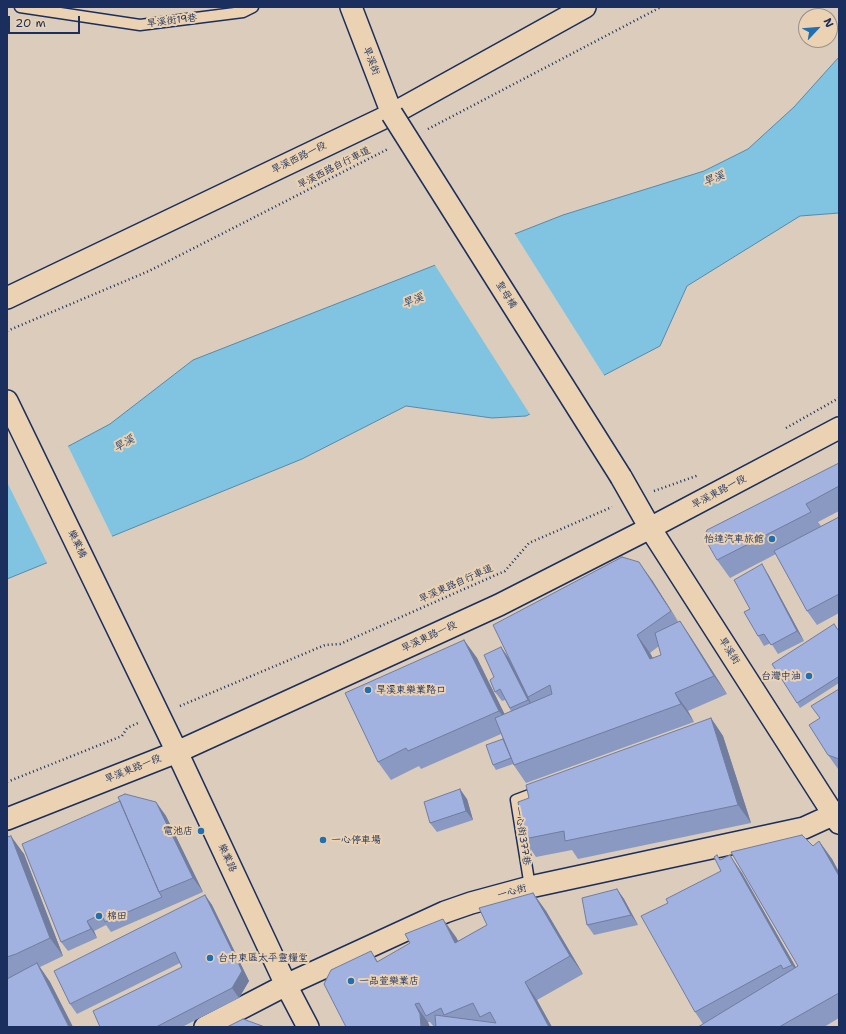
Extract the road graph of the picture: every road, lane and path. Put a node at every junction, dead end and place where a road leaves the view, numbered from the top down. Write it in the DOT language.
graph roads {
  1 [pos="20,7"];
  2 [pos="253,7"];
  3 [pos="350,7"];
  4 [pos="585,7"];
  5 [pos="661,7"];
  6 [pos="392,114"];
  7 [pos="427,130"];
  8 [pos="391,148"];
  9 [pos="7,298"];
  10 [pos="7,331"];
  11 [pos="7,401"];
  12 [pos="839,428"];
  13 [pos="621,477"];
  14 [pos="604,510"];
  15 [pos="650,528"];
  16 [pos="326,645"];
  17 [pos="147,688"];
  18 [pos="178,752"];
  19 [pos="552,786"];
  20 [pos="837,817"];
  21 [pos="7,819"];
  22 [pos="530,887"];
  23 [pos="286,985"];
  24 [pos="205,1027"];
  25 [pos="308,1027"];
  1 -- 2 [label="lane, 旱溪街19巷"];
  3 -- 6 [label="street, 旱溪街"];
  4 -- 6 [label="street, 旱溪西路一段"];
  5 -- 7 [label="path"];
  6 -- 9 [label="street, 旱溪西路一段"];
  6 -- 13 [label="street, 聖母橋, bridge"];
  8 -- 10 [label="path, 旱溪西路自行車道"];
  11 -- 17 [label="street, 樂業橋"];
  12 -- 15 [label="street, 旱溪東路一段"];
  13 -- 15 [label="street, 旱溪街"];
  14 -- 16 [label="path, 旱溪東路自行車道"];
  15 -- 18 [label="street, 旱溪東路一段"];
  15 -- 20 [label="street, 旱溪街"];
  17 -- 18 [label="street, 樂業路"];
  18 -- 21 [label="street, 旱溪東路一段"];
  18 -- 23 [label="street, 樂業路"];
  19 -- 22 [label="lane, 一心街377巷"];
  20 -- 22 [label="street, 一心街"];
  22 -- 23 [label="street, 一心街"];
  23 -- 24 [label="street, 一心街"];
  23 -- 25 [label="street, 樂業路"];
}
